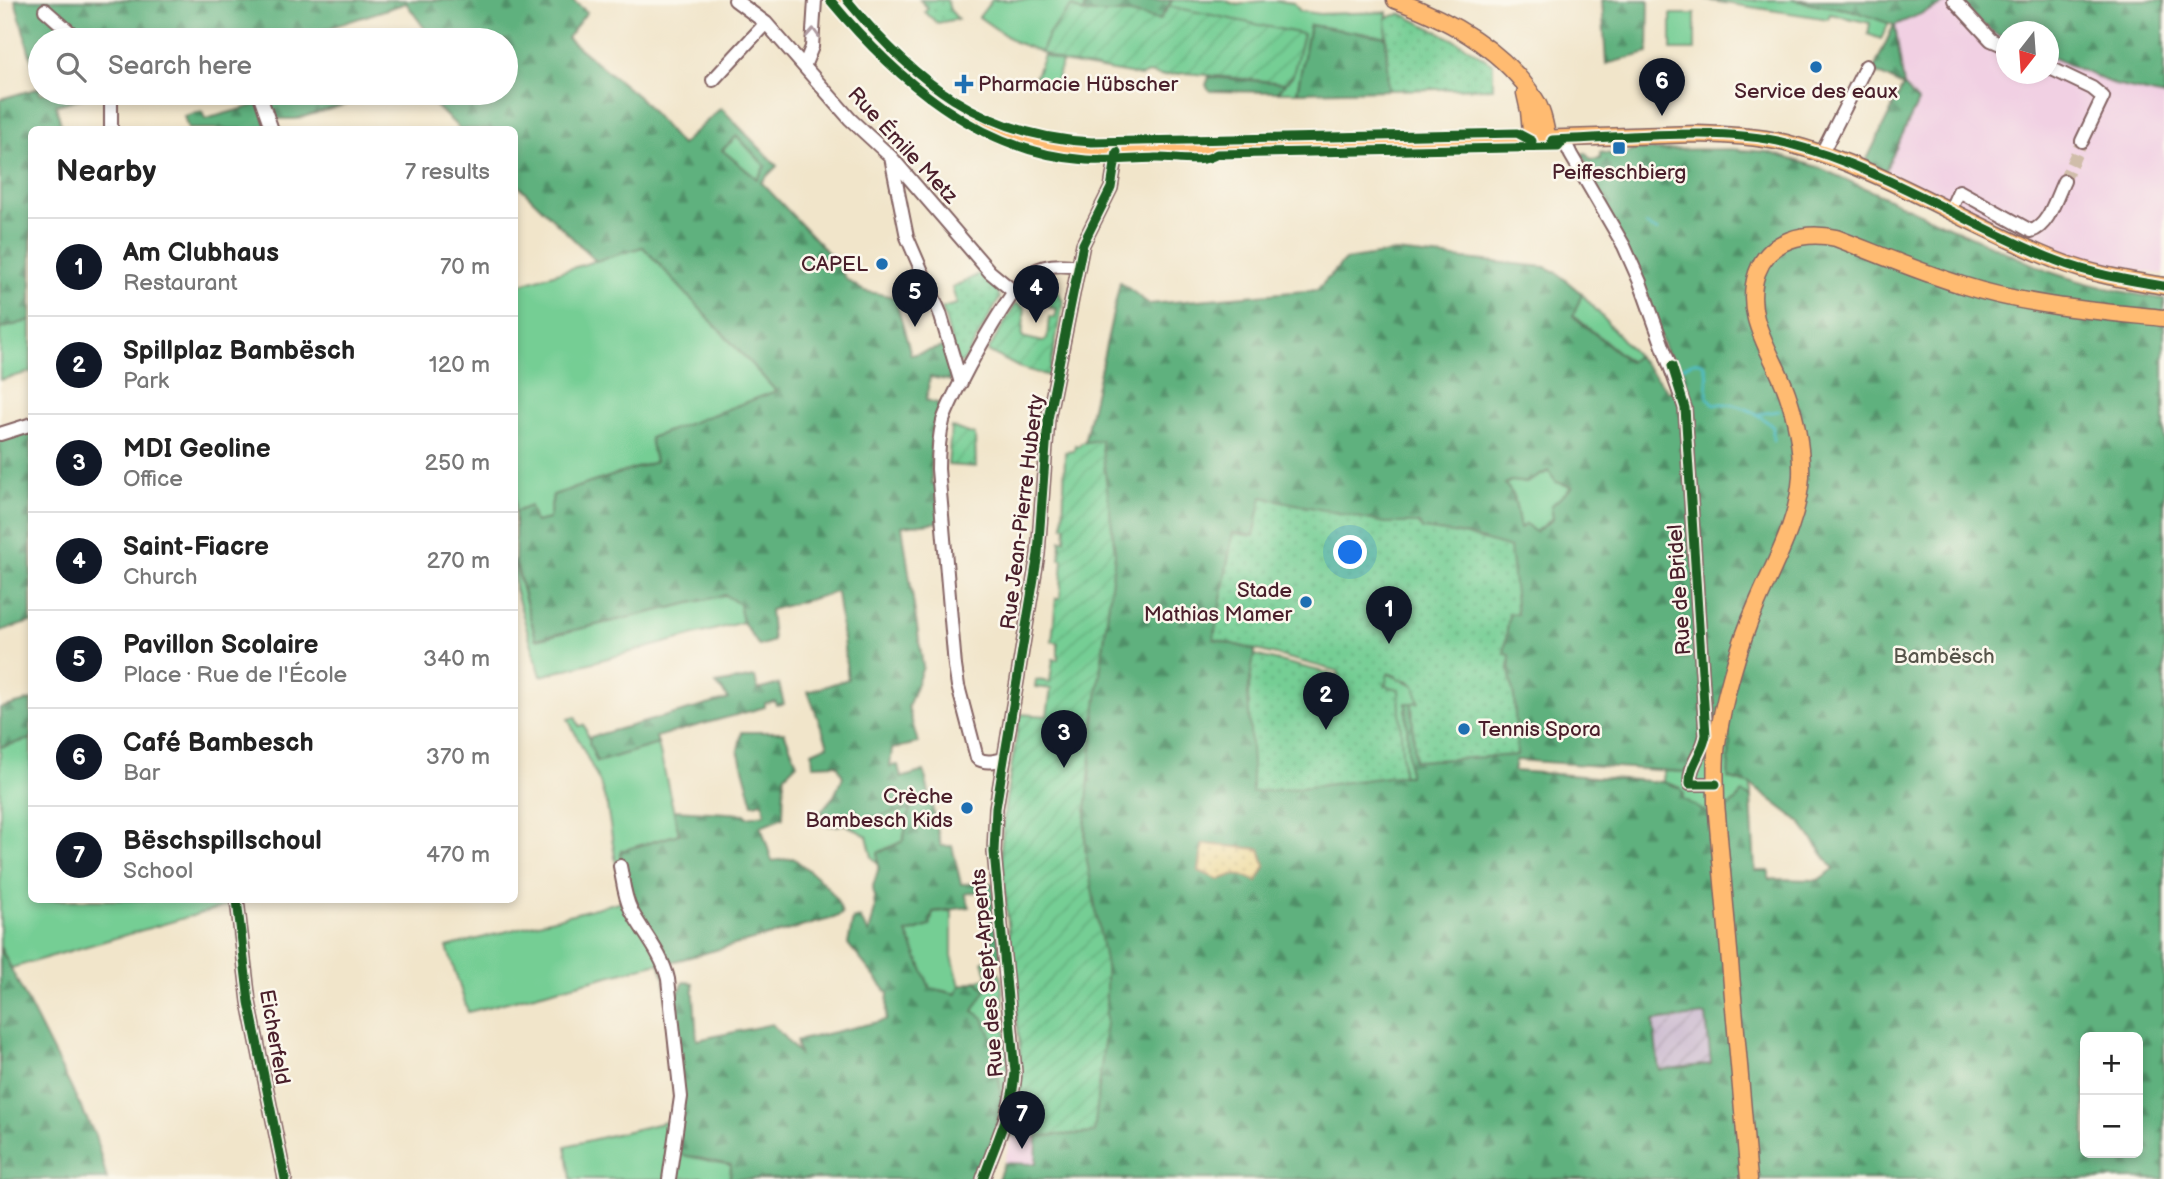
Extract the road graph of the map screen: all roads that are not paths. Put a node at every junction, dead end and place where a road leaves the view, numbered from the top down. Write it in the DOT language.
graph roads {
  1 [pos="735,0"];
  2 [pos="815,0"];
  3 [pos="838,0"];
  4 [pos="1395,0"];
  5 [pos="1954,0"];
  6 [pos="45,10"];
  7 [pos="766,23"];
  8 [pos="65,28"];
  9 [pos="1996,42"];
  10 [pos="805,64"];
  11 [pos="1866,66"];
  12 [pos="2059,72"];
  13 [pos="713,80"];
  14 [pos="111,105"];
  15 [pos="263,105"];
  16 [pos="111,126"];
  17 [pos="270,126"];
  18 [pos="1540,140"];
  19 [pos="1564,140"];
  20 [pos="2082,141"];
  21 [pos="1117,152"];
  22 [pos="1822,153"];
  23 [pos="891,157"];
  24 [pos="2064,181"];
  25 [pos="1950,211"];
  26 [pos="1078,267"];
  27 [pos="2164,286"];
  28 [pos="1013,291"];
  29 [pos="2164,318"];
  30 [pos="961,383"];
  31 [pos="28,425"];
  32 [pos="0,434"];
  33 [pos="1004,759"];
  34 [pos="1716,784"];
  35 [pos="620,866"];
  36 [pos="237,903"];
  37 [pos="285,1179"];
  38 [pos="669,1179"];
  39 [pos="983,1179"];
  40 [pos="1749,1179"];
  1 -- 7 [label="street, Rue Émile Metz"];
  10 -- 2 [label="street, one-way"];
  3 -- 21 [label="main road"];
  4 -- 18 [label="main road"];
  5 -- 9 [label="street"];
  6 -- 8 [label="street"];
  7 -- 10 [label="street, Rue Émile Metz"];
  7 -- 13 [label="street"];
  10 -- 23 [label="street, Rue Émile Metz"];
  11 -- 22 [label="street"];
  12 -- 20 [label="street"];
  14 -- 16 [label="street"];
  15 -- 17 [label="street"];
  18 -- 19 [label="main road"];
  18 -- 21 [label="main road"];
  19 -- 22 [label="main road"];
  19 -- 34 [label="street, Rue de Bridel"];
  21 -- 26 [label="street, Rue Jean-Pierre Huberty"];
  22 -- 25 [label="main road"];
  23 -- 28 [label="street, Rue Émile Metz"];
  23 -- 30 [label="street"];
  24 -- 25 [label="street"];
  25 -- 27 [label="main road"];
  26 -- 28 [label="street"];
  26 -- 33 [label="street, Rue Jean-Pierre Huberty"];
  28 -- 30 [label="street"];
  29 -- 34 [label="main road"];
  30 -- 33 [label="street"];
  31 -- 32 [label="street"];
  33 -- 39 [label="street, Rue des Sept-Arpents"];
  34 -- 40 [label="main road"];
  35 -- 38 [label="street"];
  36 -- 37 [label="street, Eicherfeld"];
}
